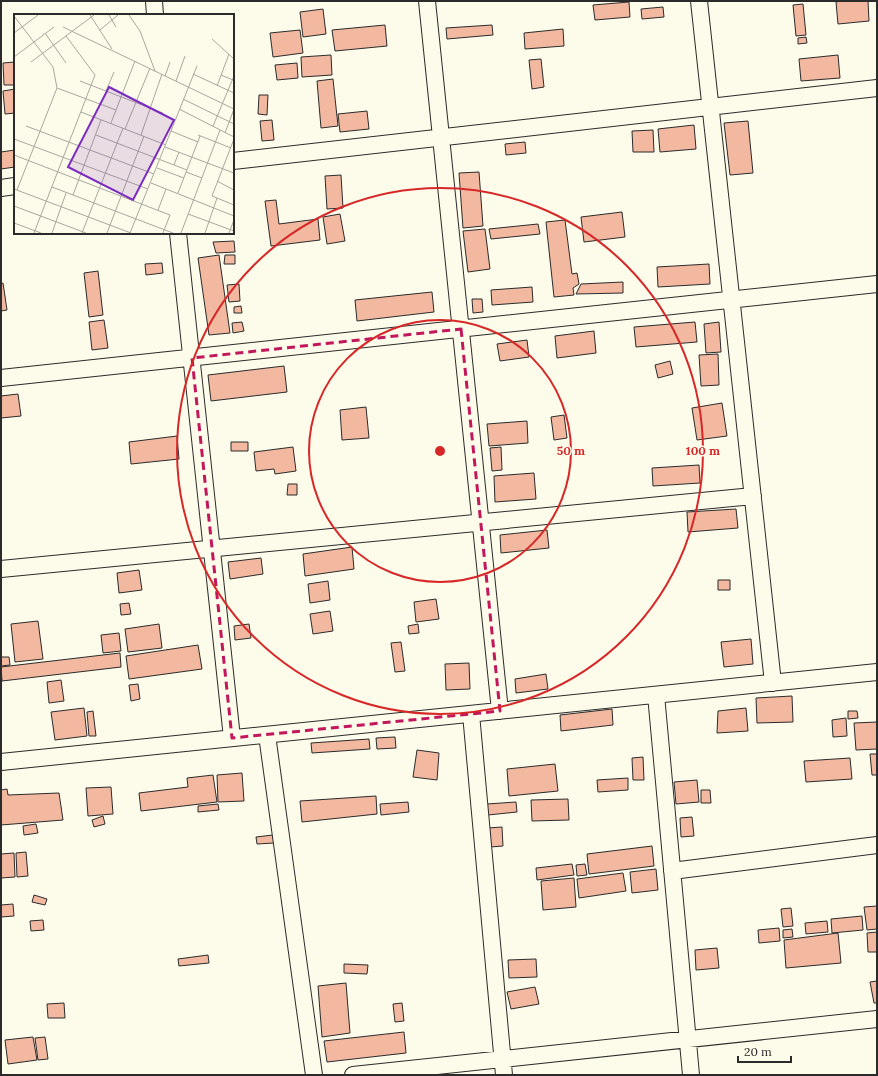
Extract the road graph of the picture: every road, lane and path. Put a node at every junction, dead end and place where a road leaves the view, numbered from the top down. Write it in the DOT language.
graph roads {
  1 [pos="154,1"];
  2 [pos="427,1"];
  3 [pos="699,1"];
  4 [pos="155,14"];
  5 [pos="877,88"];
  6 [pos="711,107"];
  7 [pos="441,138"];
  8 [pos="234,161"];
  9 [pos="14,186"];
  10 [pos="1,188"];
  11 [pos="178,234"];
  12 [pos="877,284"];
  13 [pos="732,299"];
  14 [pos="461,328"];
  15 [pos="192,358"];
  16 [pos="1,378"];
  17 [pos="753,496"];
  18 [pos="481,522"];
  19 [pos="212,549"];
  20 [pos="1,570"];
  21 [pos="877,672"];
  22 [pos="773,683"];
  23 [pos="656,695"];
  24 [pos="500,711"];
  25 [pos="471,714"];
  26 [pos="267,734"];
  27 [pos="232,738"];
  28 [pos="1,762"];
  29 [pos="877,845"];
  30 [pos="672,871"];
  31 [pos="877,1019"];
  32 [pos="688,1039"];
  33 [pos="503,1059"];
  34 [pos="314,1075"];
  35 [pos="353,1075"];
  36 [pos="504,1075"];
  37 [pos="691,1075"];
  1 -- 4 [label="street"];
  2 -- 7 [label="street"];
  3 -- 6 [label="street"];
  5 -- 6 [label="street"];
  6 -- 7 [label="street"];
  6 -- 13 [label="street"];
  7 -- 8 [label="street"];
  7 -- 14 [label="street"];
  9 -- 10 [label="street"];
  11 -- 15 [label="street"];
  12 -- 13 [label="street"];
  13 -- 14 [label="street"];
  13 -- 17 [label="street"];
  14 -- 15 [label="street"];
  14 -- 18 [label="street"];
  15 -- 16 [label="street"];
  15 -- 19 [label="street"];
  17 -- 18 [label="street"];
  17 -- 22 [label="street"];
  18 -- 19 [label="street"];
  18 -- 24 [label="street"];
  19 -- 20 [label="street"];
  19 -- 27 [label="street"];
  21 -- 22 [label="street"];
  22 -- 23 [label="street"];
  23 -- 24 [label="street"];
  23 -- 30 [label="street"];
  24 -- 25 [label="street"];
  25 -- 26 [label="street"];
  25 -- 33 [label="street"];
  26 -- 27 [label="street"];
  26 -- 34 [label="street"];
  27 -- 28 [label="street"];
  29 -- 30 [label="street"];
  30 -- 32 [label="street"];
  31 -- 32 [label="street"];
  32 -- 33 [label="street"];
  32 -- 37 [label="street"];
  33 -- 35 [label="street"];
  33 -- 36 [label="street"];
}
